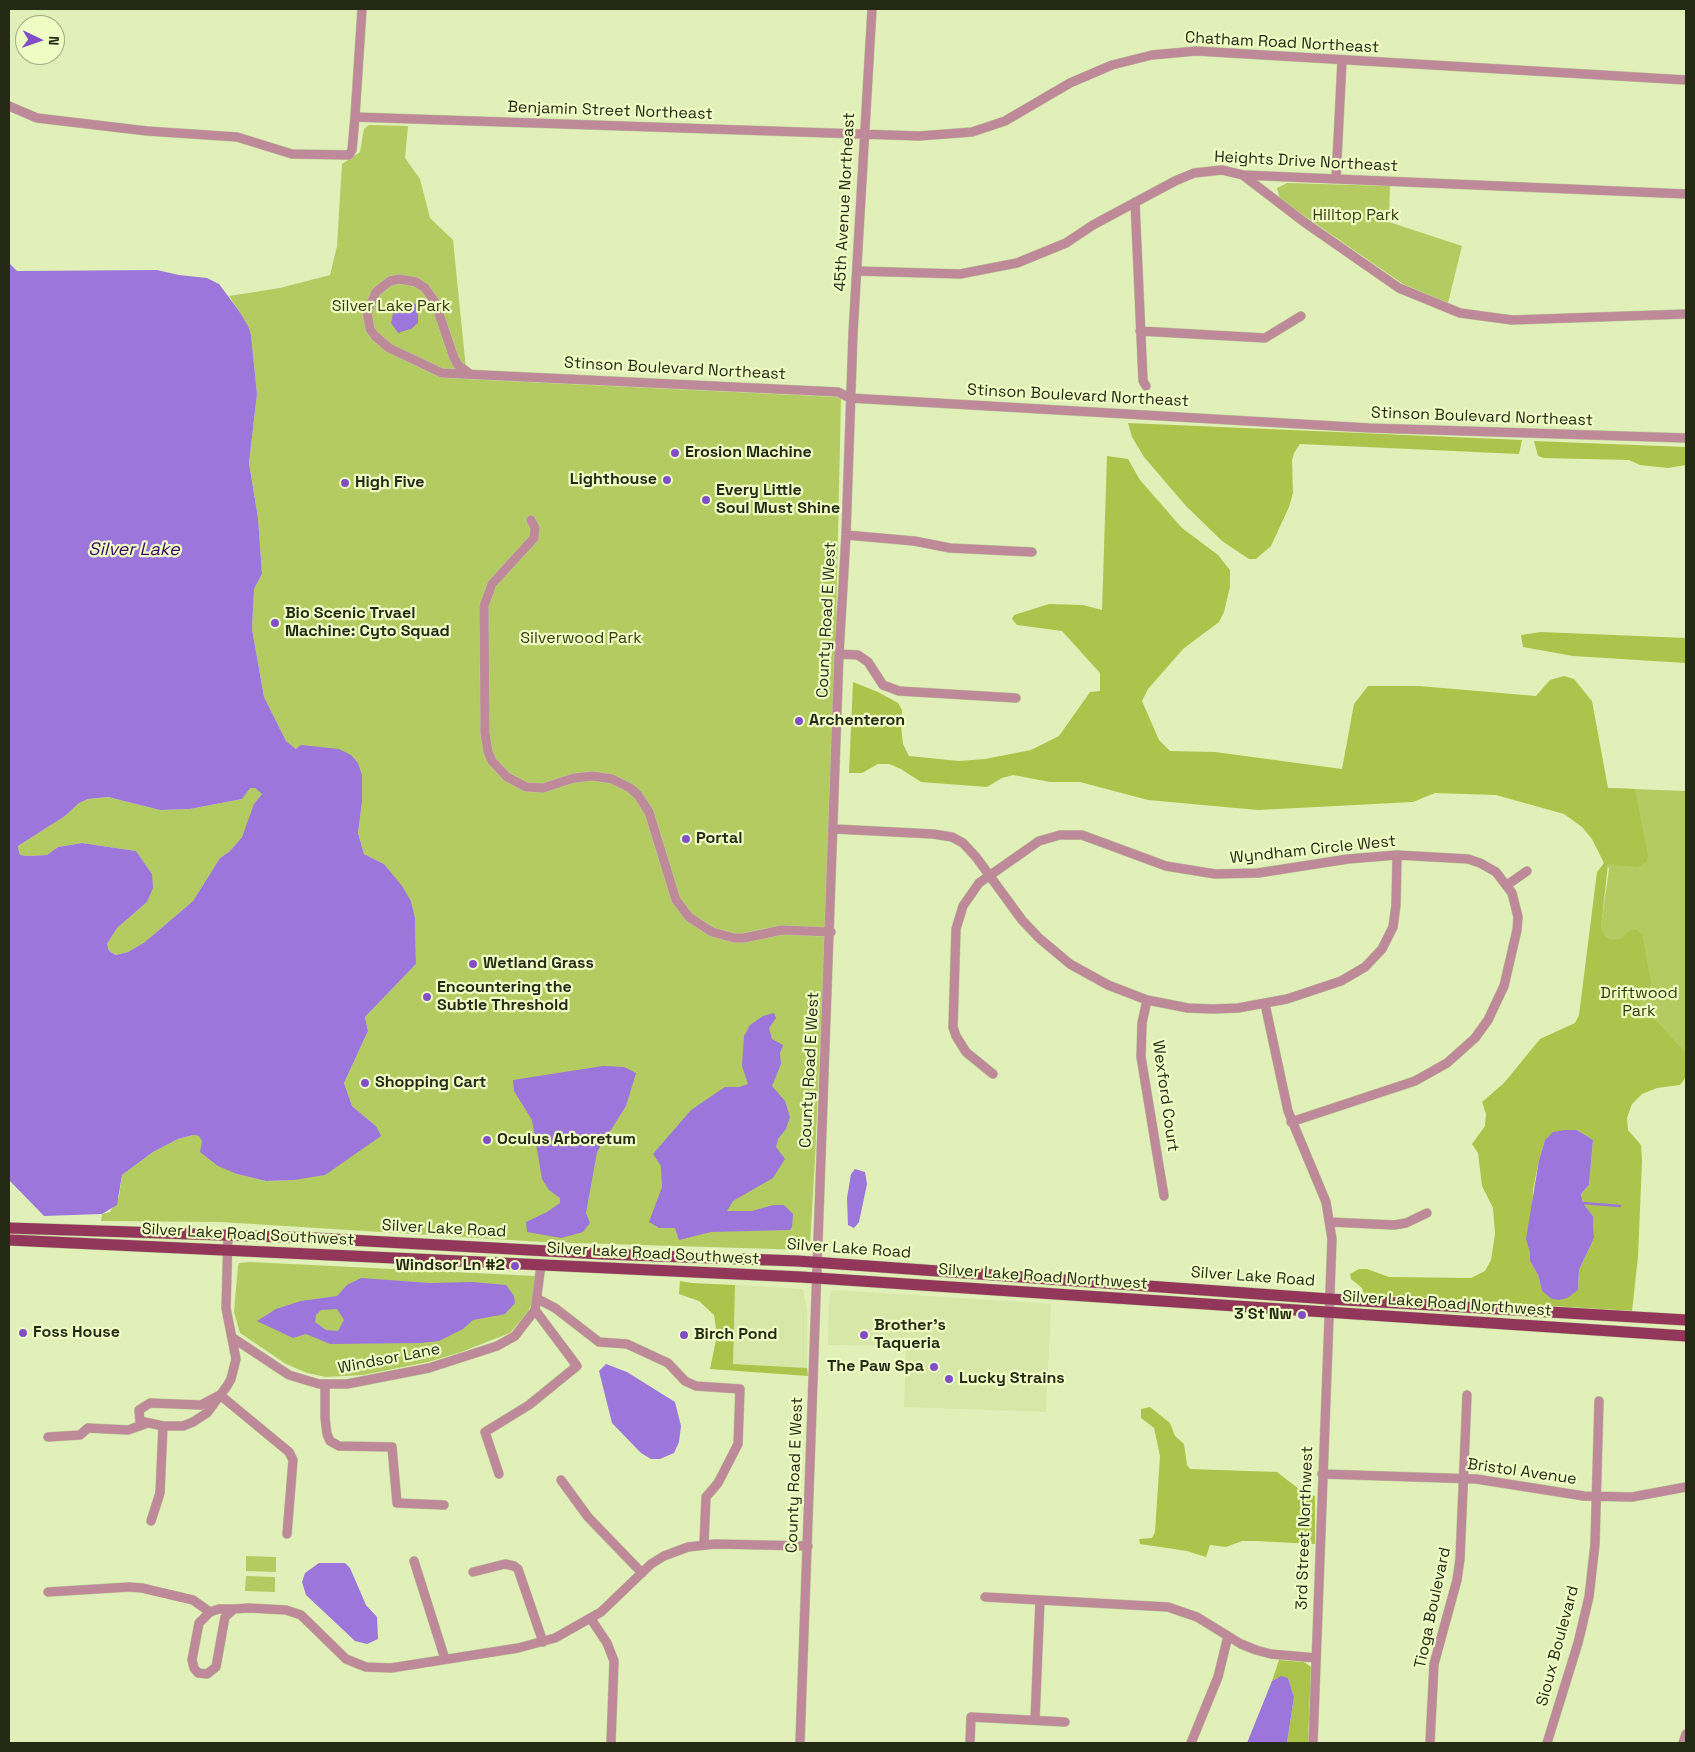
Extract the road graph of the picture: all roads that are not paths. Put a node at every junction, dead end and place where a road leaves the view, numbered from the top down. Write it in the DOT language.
graph roads {
  1 [pos="362,9"];
  2 [pos="872,9"];
  3 [pos="1342,61"];
  4 [pos="1686,80"];
  5 [pos="9,106"];
  6 [pos="355,117"];
  7 [pos="864,134"];
  8 [pos="1243,175"];
  9 [pos="1336,180"];
  10 [pos="1686,194"];
  11 [pos="1135,202"];
  12 [pos="857,271"];
  13 [pos="1686,314"];
  14 [pos="1300,316"];
  15 [pos="1140,331"];
  16 [pos="470,374"];
  17 [pos="1146,386"];
  18 [pos="850,398"];
  19 [pos="1686,438"];
  20 [pos="531,520"];
  21 [pos="846,535"];
  22 [pos="1032,552"];
  23 [pos="840,654"];
  24 [pos="1016,698"];
  25 [pos="835,829"];
  26 [pos="1397,855"];
  27 [pos="1527,872"];
  28 [pos="989,875"];
  29 [pos="1507,885"];
  30 [pos="831,932"];
  31 [pos="1147,1000"];
  32 [pos="1265,1004"];
  33 [pos="993,1074"];
  34 [pos="1291,1122"];
  35 [pos="1164,1196"];
  36 [pos="1427,1213"];
  37 [pos="1330,1222"];
  38 [pos="9,1228"];
  39 [pos="228,1235"];
  40 [pos="9,1240"];
  41 [pos="228,1250"];
  42 [pos="817,1263"];
  43 [pos="541,1265"];
  44 [pos="816,1278"];
  45 [pos="538,1299"];
  46 [pos="1329,1299"];
  47 [pos="535,1310"];
  48 [pos="1328,1313"];
  49 [pos="1686,1320"];
  50 [pos="1686,1336"];
  51 [pos="233,1338"];
  52 [pos="325,1385"];
  53 [pos="220,1395"];
  54 [pos="1467,1395"];
  55 [pos="1599,1401"];
  56 [pos="145,1424"];
  57 [pos="163,1426"];
  58 [pos="48,1437"];
  59 [pos="499,1474"];
  60 [pos="1322,1474"];
  61 [pos="1464,1479"];
  62 [pos="561,1480"];
  63 [pos="1686,1487"];
  64 [pos="1596,1496"];
  65 [pos="444,1505"];
  66 [pos="151,1521"];
  67 [pos="287,1534"];
  68 [pos="704,1544"];
  69 [pos="808,1546"];
  70 [pos="414,1561"];
  71 [pos="473,1572"];
  72 [pos="642,1573"];
  73 [pos="48,1592"];
  74 [pos="985,1597"];
  75 [pos="1040,1600"];
  76 [pos="234,1609"];
  77 [pos="210,1612"];
  78 [pos="591,1619"];
  79 [pos="1228,1636"];
  80 [pos="543,1642"];
  81 [pos="1316,1658"];
  82 [pos="445,1659"];
  83 [pos="1035,1720"];
  84 [pos="1065,1722"];
  85 [pos="1686,1734"];
  86 [pos="611,1743"];
  87 [pos="800,1743"];
  88 [pos="970,1743"];
  89 [pos="1191,1743"];
  90 [pos="1313,1743"];
  91 [pos="1430,1743"];
  92 [pos="1547,1743"];
  93 [pos="1684,1743"];
  1 -- 6 [label="street"];
  2 -- 7 [label="street, 45th Avenue Northeast"];
  3 -- 4 [label="street, Chatham Road Northeast"];
  3 -- 7 [label="street, Chatham Road Northeast"];
  3 -- 9 [label="street"];
  5 -- 6 [label="street"];
  6 -- 7 [label="street, Benjamin Street Northeast"];
  7 -- 12 [label="street, 45th Avenue Northeast"];
  8 -- 9 [label="street, Heights Drive Northeast"];
  8 -- 11 [label="street, Heights Drive Northeast"];
  8 -- 13 [label="street"];
  9 -- 10 [label="street, Heights Drive Northeast"];
  11 -- 12 [label="street, Heights Drive Northeast"];
  11 -- 15 [label="street"];
  12 -- 18 [label="street, 45th Avenue Northeast"];
  14 -- 15 [label="street"];
  15 -- 17 [label="street"];
  16 -- 16 [label="street, Stinson Boulevard Northeast"];
  16 -- 18 [label="street, Stinson Boulevard Northeast"];
  18 -- 19 [label="street, Stinson Boulevard Northeast"];
  18 -- 21 [label="street, County Road E West"];
  20 -- 30 [label="street"];
  21 -- 22 [label="street"];
  21 -- 23 [label="street, County Road E West"];
  23 -- 24 [label="street"];
  23 -- 25 [label="street, County Road E West"];
  25 -- 28 [label="street"];
  25 -- 30 [label="street, County Road E West"];
  26 -- 28 [label="street, Wyndham Circle West"];
  26 -- 29 [label="street, Wyndham Circle West"];
  26 -- 32 [label="street"];
  27 -- 29 [label="street"];
  28 -- 31 [label="street"];
  28 -- 33 [label="street, Wyndham Circle West"];
  29 -- 34 [label="street, Wyndham Circle West"];
  30 -- 42 [label="street, County Road E West"];
  31 -- 32 [label="street"];
  31 -- 35 [label="street, Wexford Court"];
  32 -- 34 [label="street, 3rd Street Northwest"];
  34 -- 37 [label="street, 3rd Street Northwest"];
  36 -- 37 [label="street"];
  37 -- 46 [label="street, 3rd Street Northwest"];
  38 -- 39 [label="main road, Silver Lake Road"];
  39 -- 41 [label="street"];
  39 -- 42 [label="main road, Silver Lake Road"];
  40 -- 41 [label="main road, Silver Lake Road Southwest"];
  41 -- 43 [label="main road, Silver Lake Road Southwest"];
  41 -- 51 [label="street"];
  42 -- 44 [label="street, County Road E West"];
  42 -- 46 [label="main road, Silver Lake Road"];
  43 -- 44 [label="main road, Silver Lake Road Southwest"];
  43 -- 45 [label="street, Windsor Lane"];
  44 -- 48 [label="main road, Silver Lake Road Northwest"];
  44 -- 69 [label="street, County Road E West"];
  45 -- 47 [label="street, Windsor Lane"];
  45 -- 68 [label="street"];
  46 -- 48 [label="street, 3rd Street Northwest"];
  46 -- 49 [label="main road, Silver Lake Road"];
  47 -- 52 [label="street, Windsor Lane"];
  47 -- 59 [label="street"];
  48 -- 50 [label="main road, Silver Lake Road Northwest"];
  48 -- 60 [label="street, 3rd Street Northwest"];
  51 -- 52 [label="street, Windsor Lane"];
  51 -- 53 [label="street"];
  52 -- 65 [label="street"];
  53 -- 56 [label="street"];
  53 -- 57 [label="street"];
  53 -- 67 [label="street"];
  54 -- 61 [label="street, Tioga Boulevard"];
  55 -- 64 [label="street, Sioux Boulevard"];
  56 -- 57 [label="street"];
  56 -- 58 [label="street"];
  57 -- 66 [label="street"];
  60 -- 61 [label="street, Bristol Avenue"];
  60 -- 81 [label="street, 3rd Street Northwest"];
  61 -- 64 [label="street, Bristol Avenue"];
  61 -- 91 [label="street, Tioga Boulevard"];
  62 -- 72 [label="street"];
  63 -- 64 [label="street, Bristol Avenue"];
  64 -- 92 [label="street, Sioux Boulevard"];
  68 -- 69 [label="street"];
  68 -- 72 [label="street"];
  69 -- 87 [label="street, County Road E West"];
  70 -- 82 [label="street"];
  71 -- 80 [label="street"];
  72 -- 78 [label="street"];
  73 -- 77 [label="street"];
  74 -- 75 [label="street"];
  75 -- 79 [label="street"];
  75 -- 83 [label="street"];
  76 -- 77 [label="street"];
  76 -- 77 [label="street"];
  76 -- 82 [label="street"];
  78 -- 80 [label="street"];
  78 -- 86 [label="street"];
  79 -- 81 [label="street"];
  79 -- 89 [label="street"];
  80 -- 82 [label="street"];
  81 -- 90 [label="street, 3rd Street Northwest"];
  83 -- 84 [label="street"];
  83 -- 88 [label="street"];
  85 -- 93 [label="street"];
}
